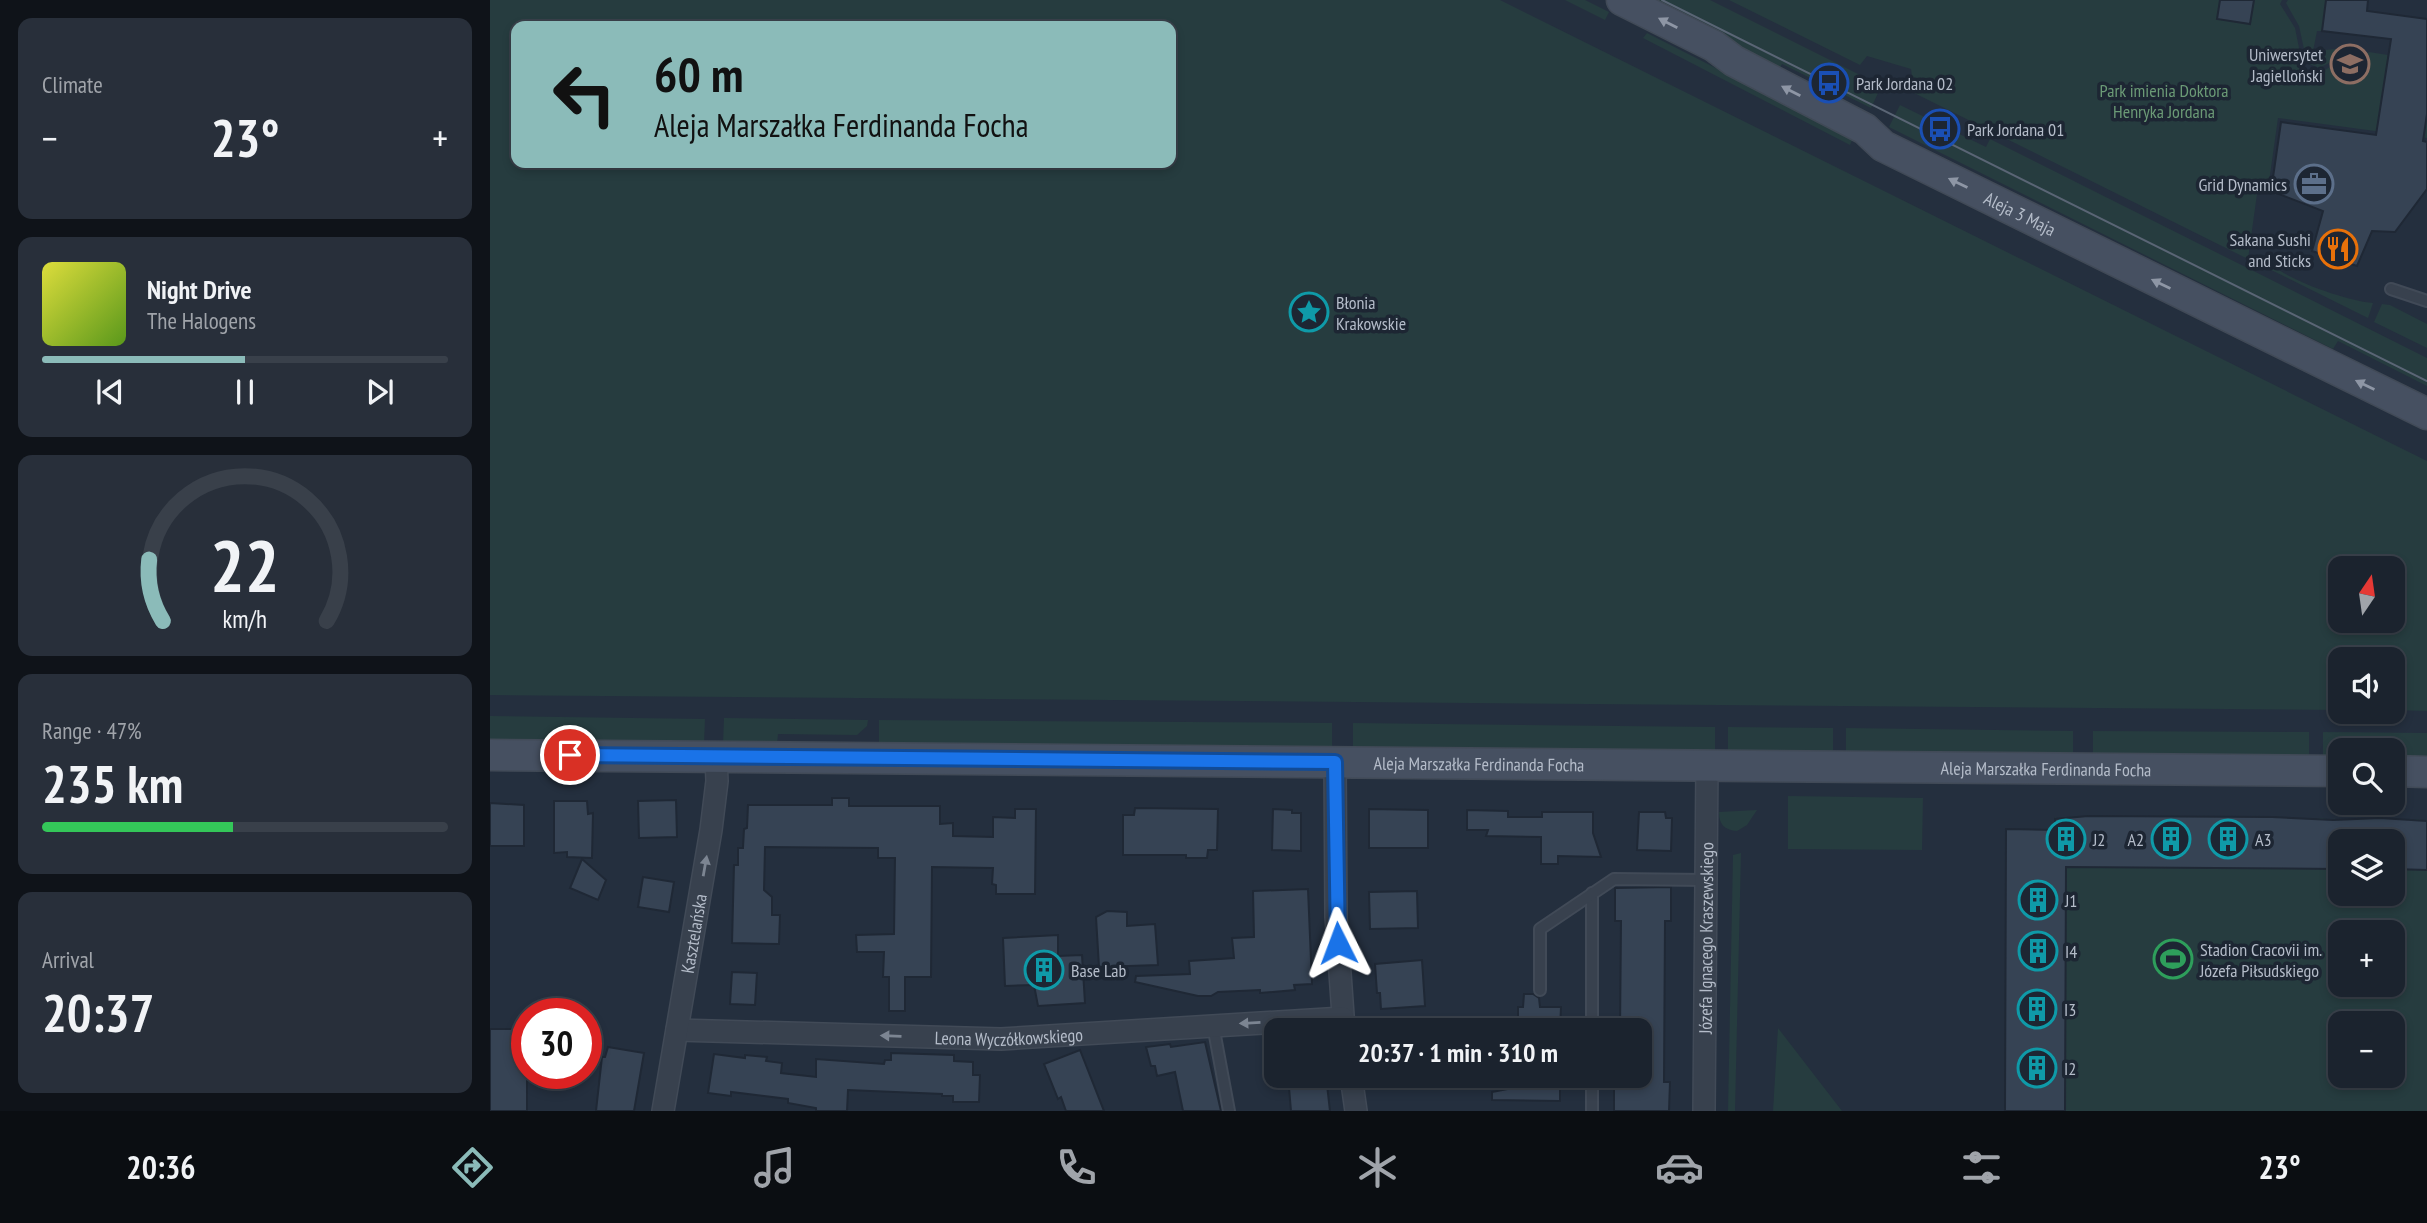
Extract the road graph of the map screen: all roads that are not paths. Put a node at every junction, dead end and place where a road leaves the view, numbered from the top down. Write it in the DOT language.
graph roads {
  1 [pos="1622,0"];
  2 [pos="2391,289"];
  3 [pos="2427,301"];
  4 [pos="2427,414"];
  5 [pos="490,755"];
  6 [pos="716,757"];
  7 [pos="1335,762"];
  8 [pos="1707,765"];
  9 [pos="2328,771"];
  10 [pos="2405,771"];
  11 [pos="2427,772"];
  12 [pos="1706,880"];
  13 [pos="1592,893"];
  14 [pos="1540,990"];
  15 [pos="1344,1018"];
  16 [pos="1592,1018"];
  17 [pos="1213,1025"];
  18 [pos="1264,1025"];
  19 [pos="677,1030"];
  20 [pos="1353,1088"];
  21 [pos="1592,1088"];
  22 [pos="663,1111"];
  23 [pos="1229,1111"];
  24 [pos="1356,1111"];
  25 [pos="1592,1111"];
  26 [pos="1703,1111"];
  4 -- 1 [label="street, Aleja 3 Maja, one-way"];
  2 -- 3 [label="lane"];
  5 -- 6 [label="street, Aleja Marszałka Ferdinanda Focha"];
  6 -- 7 [label="street, Aleja Marszałka Ferdinanda Focha"];
  19 -- 6 [label="street, Kasztelańska, one-way"];
  7 -- 8 [label="street, Aleja Marszałka Ferdinanda Focha"];
  7 -- 15 [label="street"];
  8 -- 9 [label="street, Aleja Marszałka Ferdinanda Focha"];
  8 -- 12 [label="street, Józefa Ignacego Kraszewskiego"];
  10 -- 11 [label="street"];
  12 -- 13 [label="lane"];
  12 -- 26 [label="street, Józefa Ignacego Kraszewskiego"];
  13 -- 14 [label="lane"];
  13 -- 16 [label="lane"];
  18 -- 17 [label="street, Leona Wyczółkowskiego, one-way"];
  17 -- 19 [label="street, Leona Wyczółkowskiego, one-way"];
  17 -- 23 [label="lane"];
  19 -- 22 [label="street, Kasztelańska"];
  20 -- 24 [label="street"];
  21 -- 25 [label="lane"];
}
